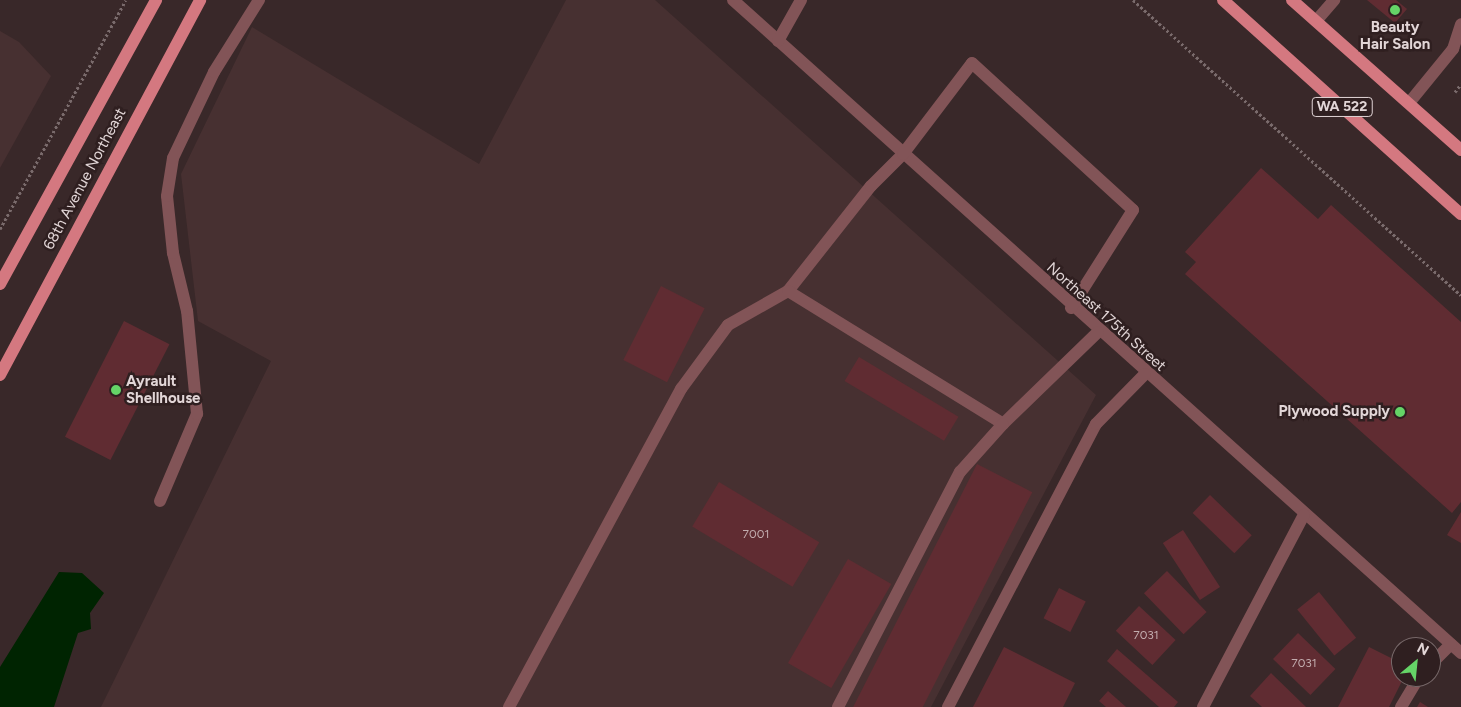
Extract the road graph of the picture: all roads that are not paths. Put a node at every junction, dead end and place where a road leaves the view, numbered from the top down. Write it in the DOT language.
graph roads {
  1 [pos="156,0"];
  2 [pos="200,0"];
  3 [pos="259,0"];
  4 [pos="733,0"];
  5 [pos="801,0"];
  6 [pos="1223,0"];
  7 [pos="1292,0"];
  8 [pos="1334,0"];
  9 [pos="1316,21"];
  10 [pos="1461,24"];
  11 [pos="778,41"];
  12 [pos="1457,53"];
  13 [pos="1409,104"];
  14 [pos="1461,150"];
  15 [pos="903,154"];
  16 [pos="1461,214"];
  17 [pos="0,284"];
  18 [pos="788,291"];
  19 [pos="1071,308"];
  20 [pos="1098,332"];
  21 [pos="1145,374"];
  22 [pos="0,375"];
  23 [pos="1003,424"];
  24 [pos="160,501"];
  25 [pos="1304,515"];
  26 [pos="1451,644"];
  27 [pos="1461,653"];
  28 [pos="1441,654"];
  29 [pos="1413,687"];
  30 [pos="509,707"];
  31 [pos="838,707"];
  32 [pos="948,707"];
  33 [pos="1204,707"];
  34 [pos="1401,707"];
  1 -- 17 [label="main road, 68th Avenue Northeast"];
  2 -- 22 [label="main road, 68th Avenue Northeast"];
  3 -- 24 [label="street"];
  4 -- 11 [label="street, Northeast 175th Street"];
  5 -- 11 [label="street"];
  6 -- 16 [label="main road, WA 522"];
  7 -- 9 [label="main road, WA 522"];
  8 -- 9 [label="street"];
  9 -- 13 [label="main road, WA 522"];
  10 -- 12 [label="street"];
  11 -- 15 [label="street, Northeast 175th Street"];
  12 -- 13 [label="street"];
  13 -- 14 [label="main road, WA 522"];
  15 -- 18 [label="street"];
  15 -- 19 [label="street, Northeast 175th Street"];
  15 -- 19 [label="street"];
  18 -- 23 [label="street"];
  18 -- 30 [label="street"];
  19 -- 20 [label="street, Northeast 175th Street"];
  20 -- 21 [label="street, Northeast 175th Street"];
  20 -- 23 [label="street"];
  21 -- 25 [label="street, Northeast 175th Street"];
  21 -- 32 [label="street"];
  23 -- 31 [label="street"];
  25 -- 26 [label="street, Northeast 175th Street"];
  25 -- 33 [label="street"];
  26 -- 27 [label="street, Northeast 175th Street"];
  26 -- 28 [label="street"];
  29 -- 34 [label="street"];
}
